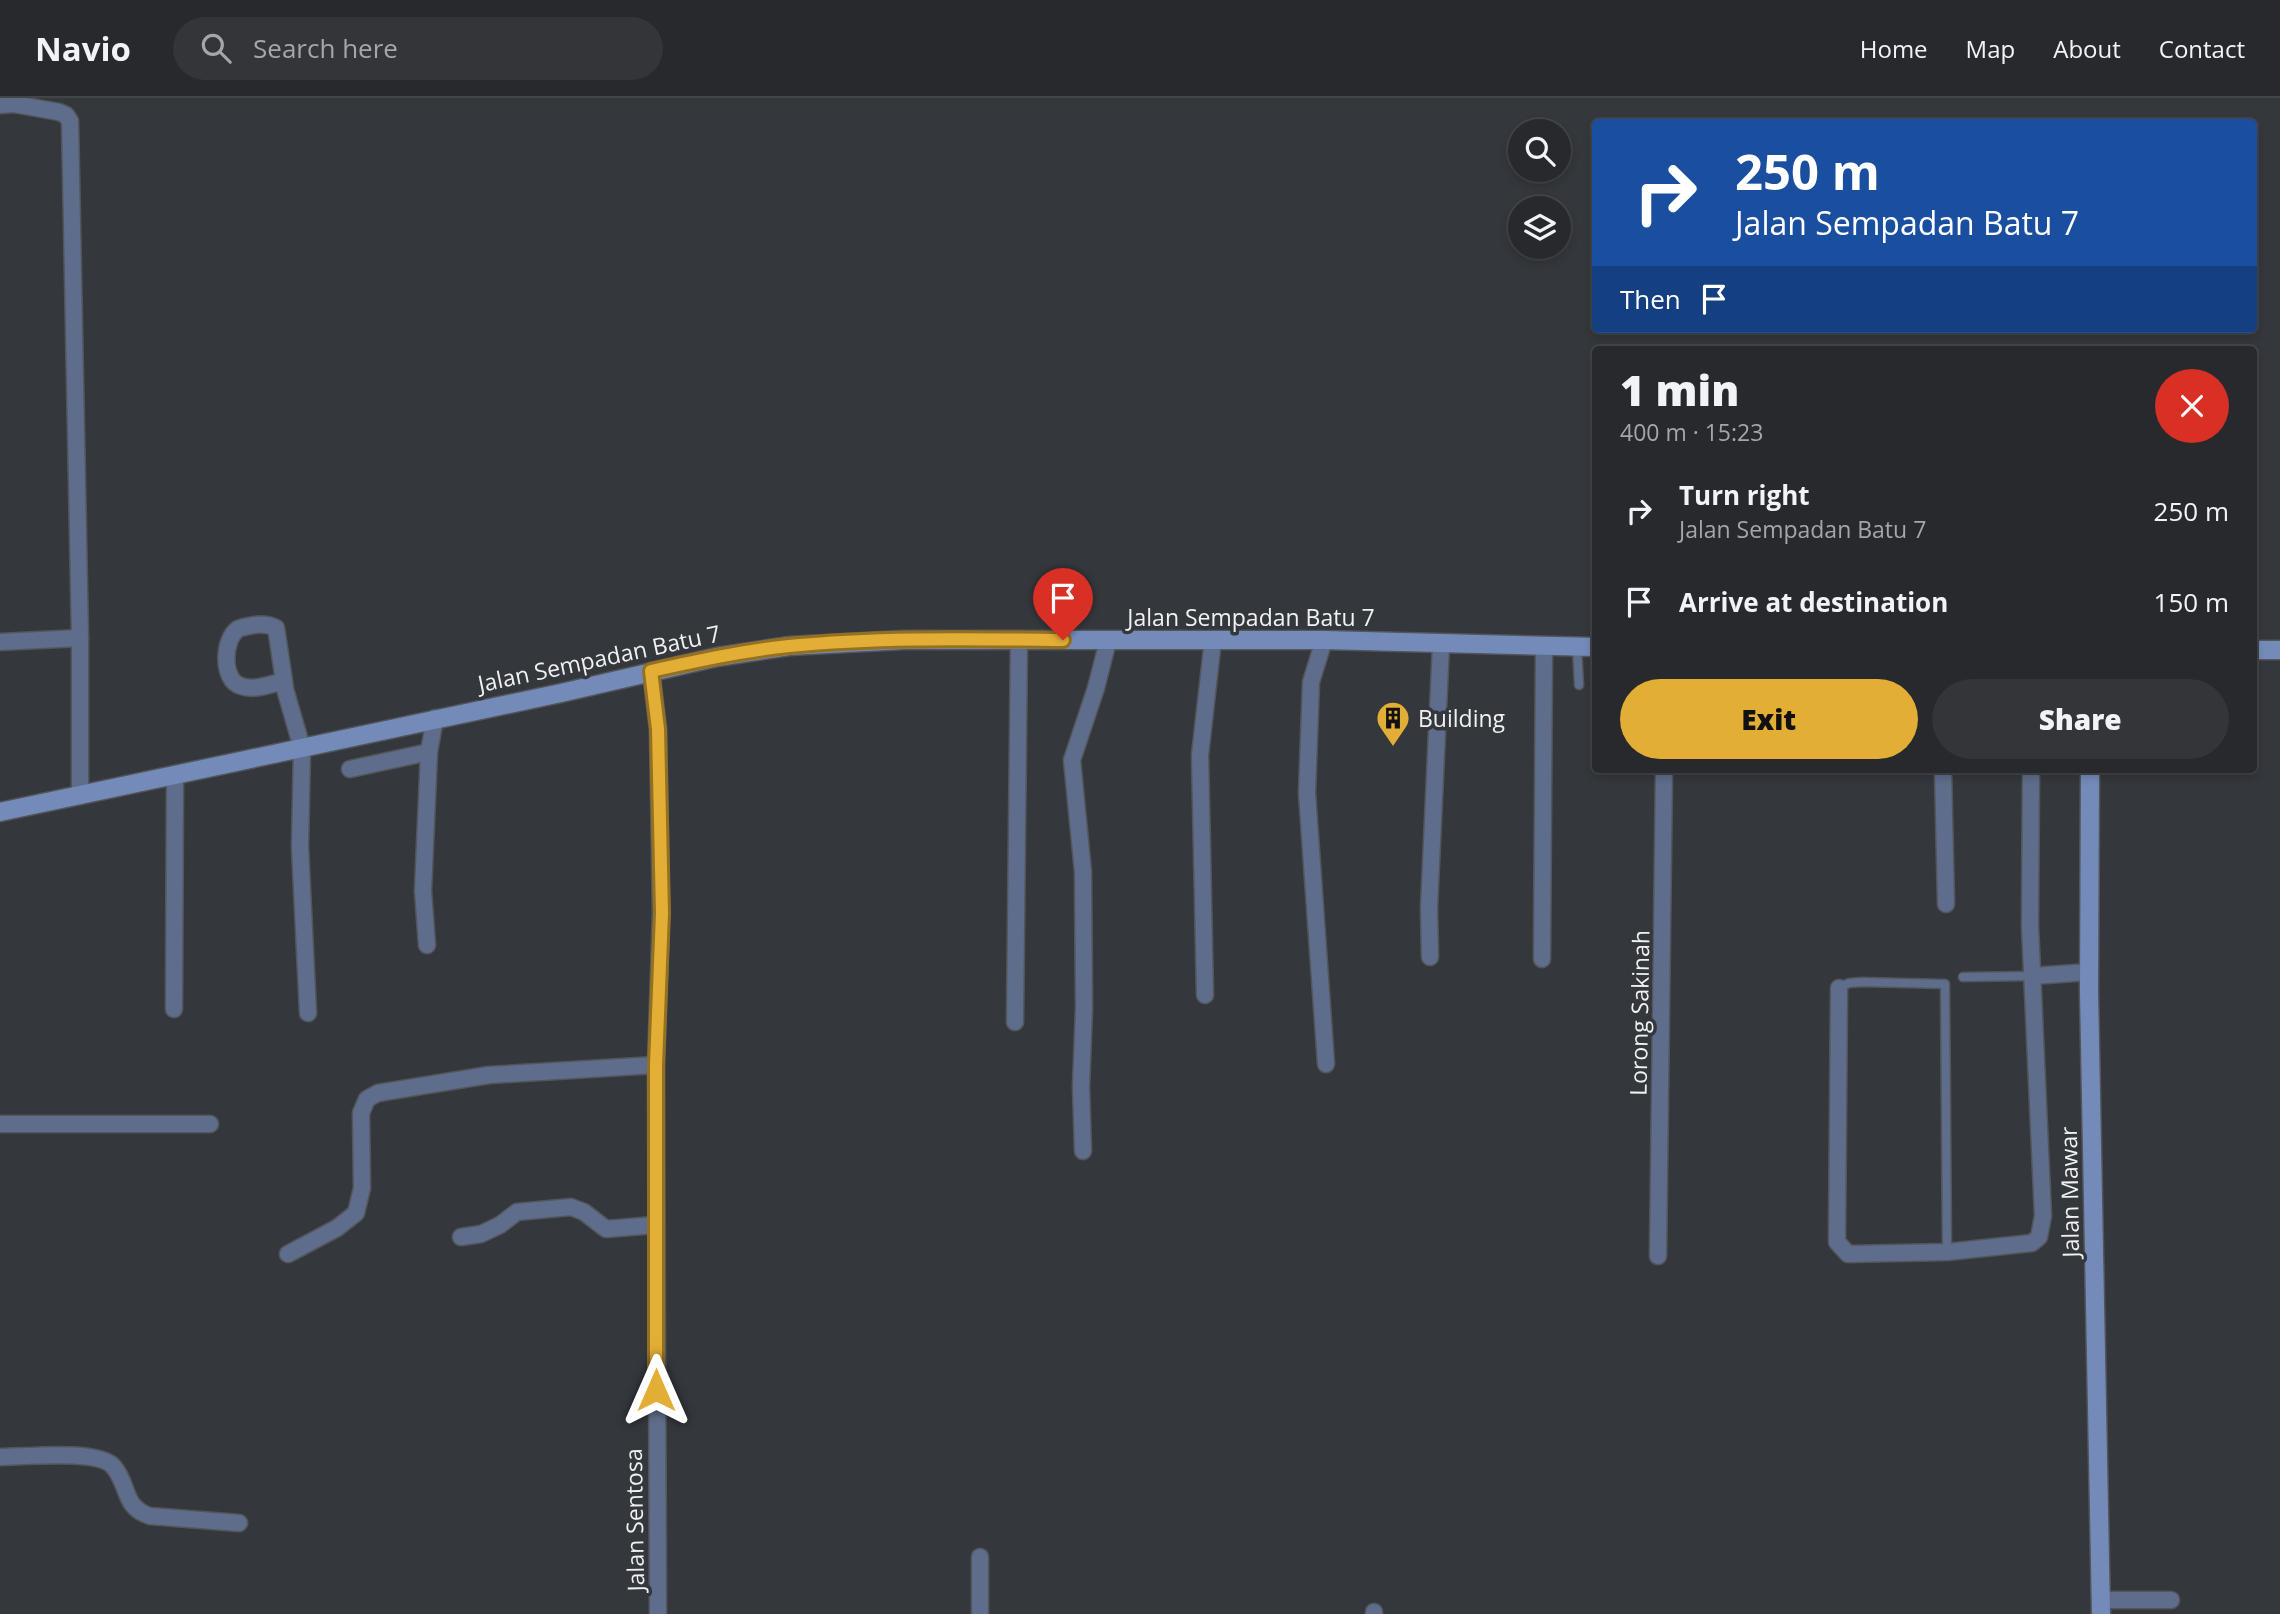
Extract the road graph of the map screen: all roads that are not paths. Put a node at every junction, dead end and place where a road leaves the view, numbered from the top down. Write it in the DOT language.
graph roads {
  1 [pos="0,105"];
  2 [pos="80,638"];
  3 [pos="1019,639"];
  4 [pos="1213,640"];
  5 [pos="1324,640"];
  6 [pos="1108,641"];
  7 [pos="0,642"];
  8 [pos="1441,644"];
  9 [pos="1544,646"];
  10 [pos="1577,647"];
  11 [pos="1592,648"];
  12 [pos="2257,650"];
  13 [pos="2280,650"];
  14 [pos="651,671"];
  15 [pos="284,681"];
  16 [pos="1579,685"];
  17 [pos="435,718"];
  18 [pos="302,748"];
  19 [pos="429,752"];
  20 [pos="350,769"];
  21 [pos="1664,773"];
  22 [pos="1943,773"];
  23 [pos="2031,773"];
  24 [pos="2090,773"];
  25 [pos="175,775"];
  26 [pos="80,796"];
  27 [pos="0,812"];
  28 [pos="1946,904"];
  29 [pos="427,945"];
  30 [pos="1430,957"];
  31 [pos="1542,959"];
  32 [pos="2089,971"];
  33 [pos="1963,976"];
  34 [pos="2032,976"];
  35 [pos="1839,988"];
  36 [pos="1205,995"];
  37 [pos="174,1009"];
  38 [pos="308,1013"];
  39 [pos="1015,1022"];
  40 [pos="1326,1064"];
  41 [pos="656,1065"];
  42 [pos="0,1124"];
  43 [pos="210,1124"];
  44 [pos="1083,1151"];
  45 [pos="655,1226"];
  46 [pos="461,1237"];
  47 [pos="1947,1252"];
  48 [pos="288,1254"];
  49 [pos="1658,1256"];
  50 [pos="0,1457"];
  51 [pos="239,1523"];
  52 [pos="980,1557"];
  53 [pos="2171,1600"];
  54 [pos="2101,1607"];
  55 [pos="658,1614"];
  56 [pos="980,1614"];
  1 -- 2 [label="street"];
  2 -- 7 [label="street"];
  2 -- 26 [label="street"];
  3 -- 6 [label="street, Jalan Sempadan Batu 7"];
  3 -- 14 [label="street, Jalan Sempadan Batu 7"];
  3 -- 39 [label="street"];
  4 -- 5 [label="street, Jalan Sempadan Batu 7"];
  4 -- 6 [label="street, Jalan Sempadan Batu 7"];
  4 -- 36 [label="street"];
  5 -- 8 [label="street, Jalan Sempadan Batu 7"];
  5 -- 40 [label="street"];
  6 -- 44 [label="street"];
  8 -- 9 [label="street, Jalan Sempadan Batu 7"];
  8 -- 30 [label="street"];
  9 -- 10 [label="street, Jalan Sempadan Batu 7"];
  9 -- 31 [label="street"];
  10 -- 11 [label="street, Jalan Sempadan Batu 7"];
  10 -- 16 [label="lane"];
  12 -- 13 [label="street"];
  14 -- 17 [label="street, Jalan Sempadan Batu 7"];
  14 -- 41 [label="street, Jalan Sentosa"];
  15 -- 15 [label="street"];
  15 -- 18 [label="street"];
  17 -- 18 [label="street, Jalan Sempadan Batu 7"];
  17 -- 19 [label="street"];
  18 -- 25 [label="street, Jalan Sempadan Batu 7"];
  18 -- 38 [label="street"];
  19 -- 20 [label="street"];
  19 -- 29 [label="street"];
  21 -- 49 [label="street, Lorong Sakinah"];
  22 -- 28 [label="street"];
  23 -- 34 [label="street"];
  24 -- 32 [label="street, Jalan Mawar"];
  25 -- 26 [label="street, Jalan Sempadan Batu 7"];
  25 -- 37 [label="street"];
  26 -- 27 [label="street, Jalan Sempadan Batu 7"];
  32 -- 34 [label="street"];
  32 -- 54 [label="street, Jalan Mawar"];
  33 -- 34 [label="lane"];
  34 -- 47 [label="street"];
  35 -- 47 [label="street"];
  35 -- 47 [label="lane"];
  41 -- 45 [label="street, Jalan Sentosa"];
  41 -- 48 [label="street"];
  42 -- 43 [label="street"];
  45 -- 46 [label="street"];
  45 -- 55 [label="street, Jalan Sentosa"];
  50 -- 51 [label="street"];
  52 -- 56 [label="street"];
  53 -- 54 [label="street"];
}
